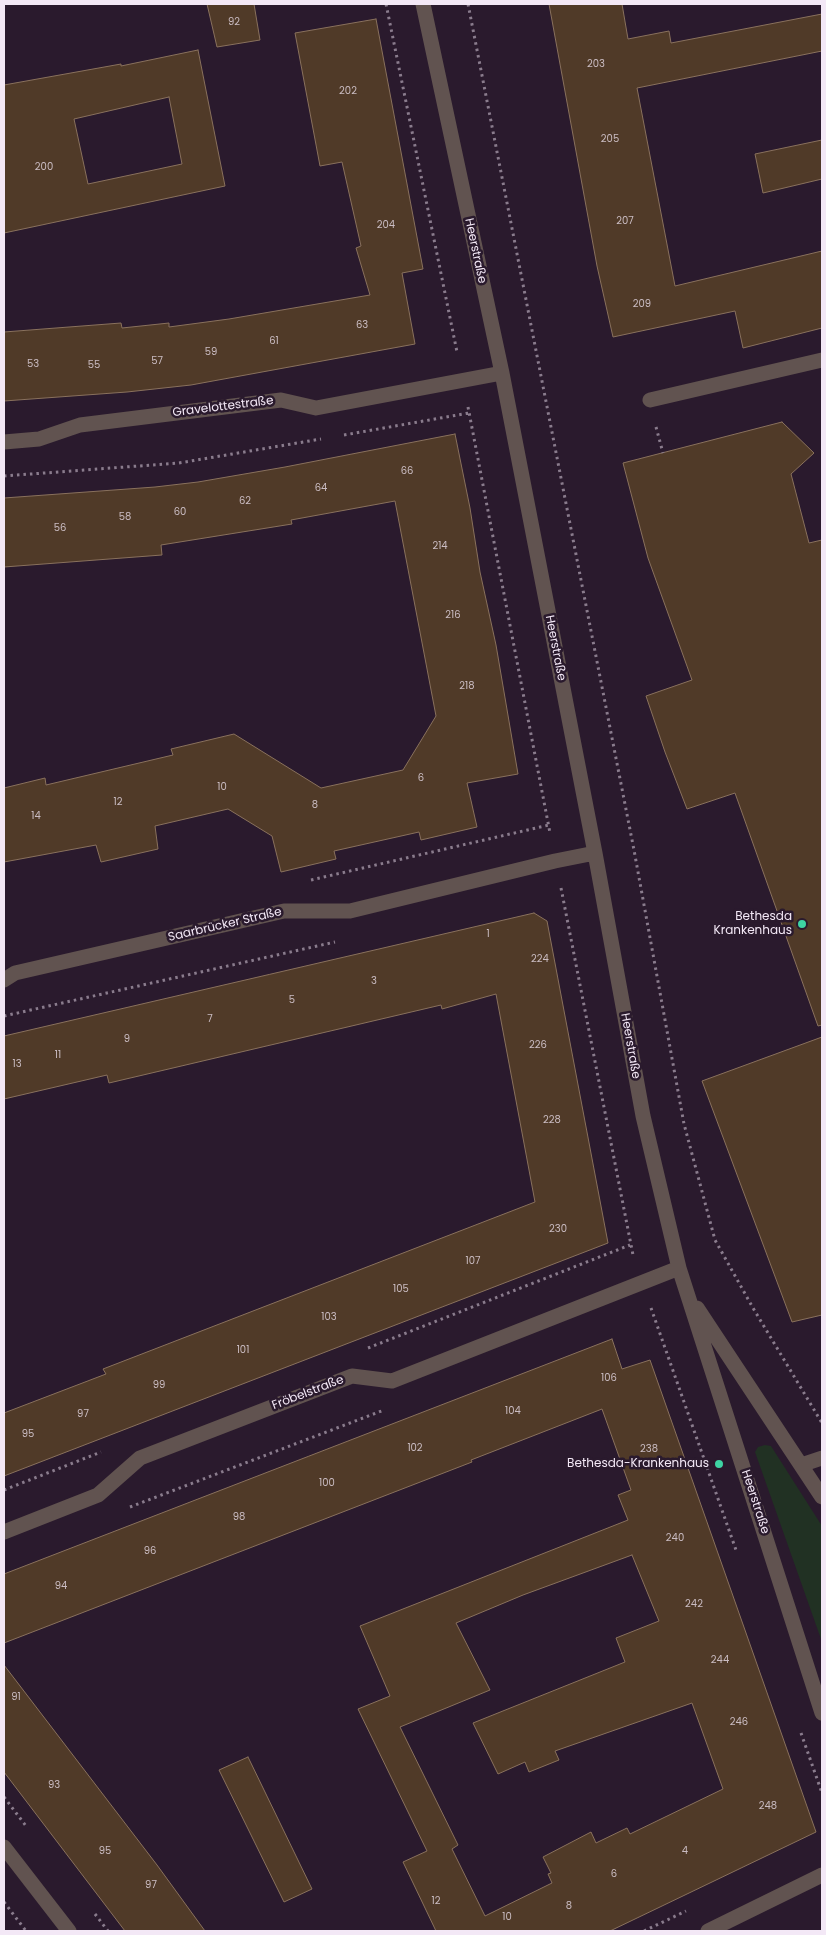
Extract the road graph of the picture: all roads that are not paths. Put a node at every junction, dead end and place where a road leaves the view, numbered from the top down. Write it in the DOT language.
graph roads {
  1 [pos="423,4"];
  2 [pos="822,360"];
  3 [pos="502,373"];
  4 [pos="650,400"];
  5 [pos="4,442"];
  6 [pos="595,853"];
  7 [pos="4,980"];
  8 [pos="679,1268"];
  9 [pos="686,1292"];
  10 [pos="822,1458"];
  11 [pos="802,1466"];
  12 [pos="822,1497"];
  13 [pos="4,1532"];
  14 [pos="822,1713"];
  15 [pos="4,1847"];
  16 [pos="822,1875"];
  17 [pos="69,1931"];
  18 [pos="708,1931"];
  1 -- 3 [label="street, Heerstraße"];
  2 -- 4 [label="street"];
  3 -- 5 [label="street, Gravelottestraße"];
  3 -- 6 [label="street, Heerstraße"];
  6 -- 7 [label="street, Saarbrücker Straße"];
  6 -- 8 [label="street, Heerstraße"];
  8 -- 9 [label="street, Heerstraße"];
  8 -- 13 [label="street, Fröbelstraße"];
  9 -- 11 [label="street, Heerstraße"];
  9 -- 14 [label="street, Heerstraße"];
  10 -- 11 [label="street"];
  11 -- 12 [label="street, Heerstraße"];
  15 -- 17 [label="street"];
  16 -- 18 [label="street"];
}
